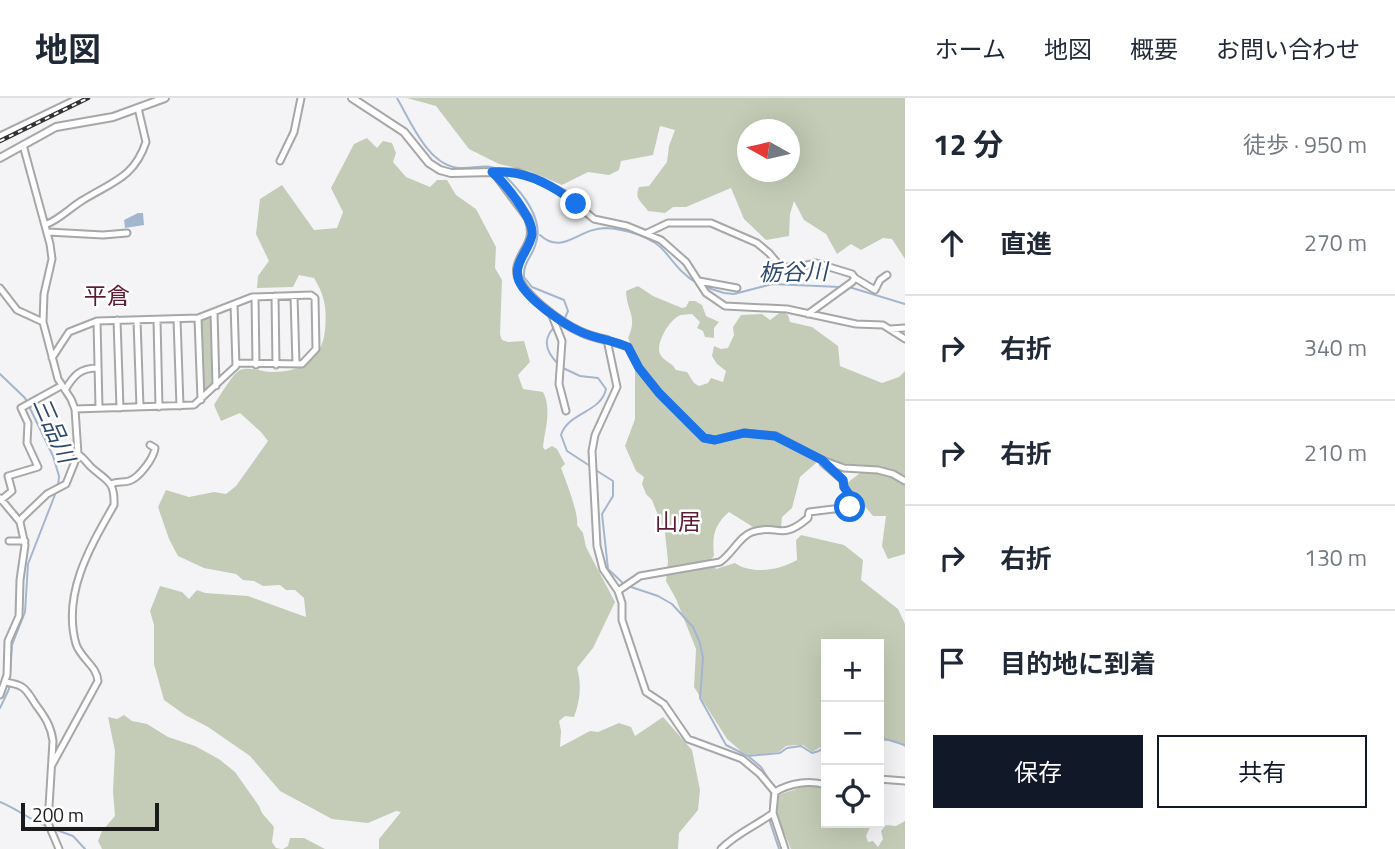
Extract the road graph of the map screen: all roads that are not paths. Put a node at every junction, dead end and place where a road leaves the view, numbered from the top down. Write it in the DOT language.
graph roads {
  1 [pos="79,98"];
  2 [pos="165,98"];
  3 [pos="301,98"];
  4 [pos="352,98"];
  5 [pos="138,108"];
  6 [pos="0,136"];
  7 [pos="23,145"];
  8 [pos="0,158"];
  9 [pos="280,161"];
  10 [pos="492,172"];
  11 [pos="47,224"];
  12 [pos="48,233"];
  13 [pos="128,233"];
  14 [pos="647,233"];
  15 [pos="887,275"];
  16 [pos="855,278"];
  17 [pos="699,281"];
  18 [pos="0,288"];
  19 [pos="737,288"];
  20 [pos="275,296"];
  21 [pos="294,296"];
  22 [pos="255,297"];
  23 [pos="234,304"];
  24 [pos="214,312"];
  25 [pos="551,313"];
  26 [pos="808,314"];
  27 [pos="198,318"];
  28 [pos="177,319"];
  29 [pos="117,320"];
  30 [pos="137,320"];
  31 [pos="157,320"];
  32 [pos="97,321"];
  33 [pos="43,322"];
  34 [pos="905,328"];
  35 [pos="890,329"];
  36 [pos="905,339"];
  37 [pos="607,341"];
  38 [pos="52,358"];
  39 [pos="236,363"];
  40 [pos="257,365"];
  41 [pos="276,365"];
  42 [pos="296,365"];
  43 [pos="98,368"];
  44 [pos="216,386"];
  45 [pos="63,388"];
  46 [pos="201,400"];
  47 [pos="140,407"];
  48 [pos="159,407"];
  49 [pos="180,407"];
  50 [pos="99,408"];
  51 [pos="120,408"];
  52 [pos="75,409"];
  53 [pos="566,411"];
  54 [pos="150,444"];
  55 [pos="78,454"];
  56 [pos="822,460"];
  57 [pos="905,481"];
  58 [pos="111,484"];
  59 [pos="1,499"];
  60 [pos="20,522"];
  61 [pos="9,541"];
  62 [pos="24,541"];
  63 [pos="618,591"];
  64 [pos="9,683"];
  65 [pos="0,695"];
  66 [pos="52,765"];
  67 [pos="884,779"];
  68 [pos="905,781"];
  69 [pos="821,784"];
  70 [pos="775,792"];
  71 [pos="773,813"];
  72 [pos="59,849"];
  73 [pos="721,849"];
  74 [pos="785,849"];
  1 -- 6 [label="street"];
  2 -- 5 [label="street"];
  3 -- 9 [label="street"];
  4 -- 10 [label="street"];
  5 -- 7 [label="street"];
  5 -- 11 [label="street"];
  7 -- 8 [label="street"];
  7 -- 11 [label="street"];
  10 -- 14 [label="street"];
  10 -- 25 [label="street"];
  11 -- 12 [label="street"];
  12 -- 13 [label="street"];
  12 -- 33 [label="street"];
  14 -- 16 [label="street"];
  14 -- 17 [label="street"];
  15 -- 16 [label="street"];
  16 -- 26 [label="street"];
  17 -- 19 [label="street"];
  17 -- 26 [label="street"];
  18 -- 33 [label="street"];
  20 -- 21 [label="street"];
  20 -- 22 [label="street"];
  20 -- 41 [label="street"];
  21 -- 42 [label="street"];
  21 -- 42 [label="street"];
  22 -- 23 [label="street"];
  22 -- 40 [label="street"];
  23 -- 24 [label="street"];
  23 -- 39 [label="street"];
  24 -- 27 [label="street"];
  24 -- 44 [label="street"];
  25 -- 37 [label="street"];
  25 -- 53 [label="street"];
  26 -- 35 [label="street"];
  27 -- 28 [label="street"];
  27 -- 46 [label="street"];
  28 -- 31 [label="street"];
  28 -- 49 [label="street"];
  29 -- 30 [label="street"];
  29 -- 32 [label="street"];
  29 -- 51 [label="street"];
  30 -- 31 [label="street"];
  30 -- 47 [label="street"];
  31 -- 48 [label="street"];
  32 -- 38 [label="street"];
  32 -- 43 [label="street"];
  33 -- 38 [label="street"];
  34 -- 35 [label="street"];
  35 -- 36 [label="street"];
  37 -- 56 [label="street"];
  37 -- 63 [label="street"];
  38 -- 45 [label="street"];
  39 -- 40 [label="street"];
  39 -- 44 [label="street"];
  40 -- 41 [label="street"];
  41 -- 42 [label="street"];
  43 -- 45 [label="street"];
  43 -- 50 [label="street"];
  44 -- 46 [label="street"];
  45 -- 52 [label="street"];
  45 -- 59 [label="street"];
  46 -- 49 [label="street"];
  47 -- 48 [label="street"];
  47 -- 51 [label="street"];
  48 -- 49 [label="street"];
  50 -- 51 [label="street"];
  50 -- 52 [label="street"];
  52 -- 55 [label="street"];
  54 -- 58 [label="street"];
  55 -- 58 [label="street"];
  55 -- 60 [label="street"];
  56 -- 57 [label="street"];
  56 -- 63 [label="street"];
  58 -- 66 [label="street"];
  59 -- 60 [label="street"];
  60 -- 62 [label="street"];
  61 -- 62 [label="street"];
  62 -- 64 [label="street"];
  63 -- 70 [label="street"];
  64 -- 65 [label="street"];
  64 -- 66 [label="street"];
  66 -- 72 [label="street"];
  67 -- 68 [label="street"];
  69 -- 70 [label="street"];
  70 -- 71 [label="street"];
  71 -- 73 [label="street"];
  71 -- 74 [label="street"];
}
